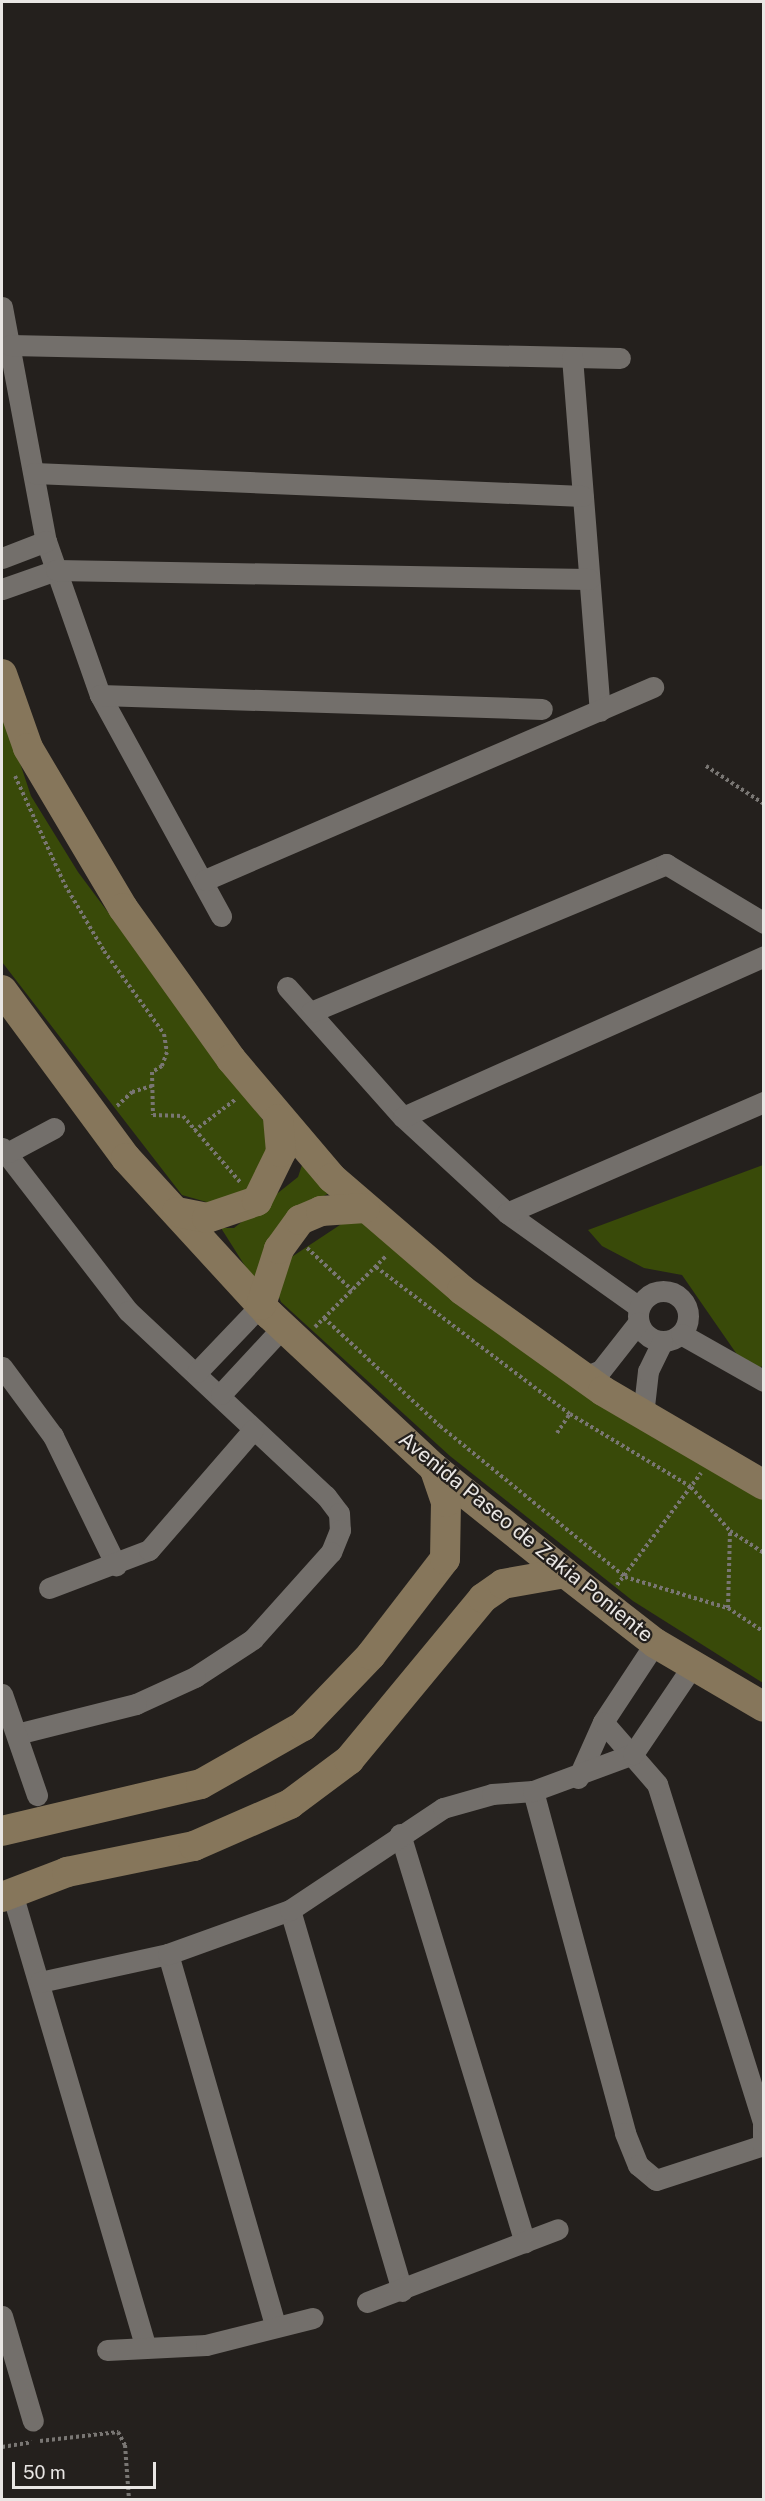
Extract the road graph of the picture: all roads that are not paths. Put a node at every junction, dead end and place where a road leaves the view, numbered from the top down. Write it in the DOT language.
graph roads {
  1 [pos="2,307"];
  2 [pos="10,345"];
  3 [pos="572,357"];
  4 [pos="620,358"];
  5 [pos="34,473"];
  6 [pos="583,496"];
  7 [pos="46,541"];
  8 [pos="2,558"];
  9 [pos="56,570"];
  10 [pos="589,579"];
  11 [pos="2,589"];
  12 [pos="2,674"];
  13 [pos="653,687"];
  14 [pos="100,695"];
  15 [pos="515,708"];
  16 [pos="543,709"];
  17 [pos="600,711"];
  18 [pos="517,742"];
  19 [pos="205,880"];
  20 [pos="221,916"];
  21 [pos="764,923"];
  22 [pos="764,956"];
  23 [pos="287,987"];
  24 [pos="2,990"];
  25 [pos="311,1012"];
  26 [pos="764,1102"];
  27 [pos="404,1117"];
  28 [pos="278,1119"];
  29 [pos="54,1128"];
  30 [pos="5,1150"];
  31 [pos="365,1208"];
  32 [pos="177,1212"];
  33 [pos="507,1213"];
  34 [pos="261,1305"];
  35 [pos="638,1315"];
  36 [pos="291,1335"];
  37 [pos="672,1338"];
  38 [pos="2,1367"];
  39 [pos="197,1372"];
  40 [pos="584,1377"];
  41 [pos="764,1381"];
  42 [pos="221,1394"];
  43 [pos="644,1415"];
  44 [pos="253,1430"];
  45 [pos="434,1468"];
  46 [pos="764,1485"];
  47 [pos="116,1565"];
  48 [pos="565,1573"];
  49 [pos="49,1588"];
  50 [pos="655,1643"];
  51 [pos="693,1665"];
  52 [pos="2,1694"];
  53 [pos="764,1707"];
  54 [pos="603,1722"];
  55 [pos="17,1734"];
  56 [pos="633,1754"];
  57 [pos="578,1778"];
  58 [pos="533,1791"];
  59 [pos="37,1795"];
  60 [pos="2,1831"];
  61 [pos="400,1834"];
  62 [pos="7,1895"];
  63 [pos="290,1910"];
  64 [pos="168,1954"];
  65 [pos="40,1982"];
  66 [pos="558,2229"];
  67 [pos="525,2242"];
  68 [pos="402,2291"];
  69 [pos="367,2302"];
  70 [pos="2,2316"];
  71 [pos="313,2318"];
  72 [pos="276,2327"];
  73 [pos="146,2348"];
  74 [pos="107,2350"];
  75 [pos="33,2421"];
  1 -- 2 [label="street"];
  2 -- 3 [label="street"];
  2 -- 5 [label="street"];
  3 -- 4 [label="street"];
  3 -- 6 [label="street"];
  5 -- 6 [label="street"];
  5 -- 7 [label="street"];
  6 -- 10 [label="street"];
  7 -- 8 [label="street"];
  7 -- 9 [label="street"];
  9 -- 10 [label="street"];
  9 -- 11 [label="street"];
  9 -- 14 [label="street"];
  10 -- 17 [label="street"];
  12 -- 28 [label="street"];
  13 -- 17 [label="street"];
  14 -- 15 [label="street"];
  14 -- 19 [label="street"];
  15 -- 16 [label="street"];
  15 -- 18 [label="street"];
  17 -- 18 [label="street"];
  18 -- 19 [label="street"];
  19 -- 20 [label="street"];
  21 -- 25 [label="street"];
  22 -- 27 [label="street"];
  23 -- 25 [label="street"];
  24 -- 32 [label="street, Avenida Paseo de Zakia Poniente"];
  25 -- 27 [label="street"];
  26 -- 33 [label="street"];
  27 -- 33 [label="street"];
  28 -- 31 [label="street"];
  28 -- 32 [label="street"];
  29 -- 30 [label="street"];
  30 -- 39 [label="street"];
  31 -- 34 [label="street"];
  31 -- 40 [label="street"];
  32 -- 34 [label="street, Avenida Paseo de Zakia Poniente"];
  33 -- 35 [label="street"];
  34 -- 36 [label="street, Avenida Paseo de Zakia Poniente"];
  34 -- 39 [label="street"];
  35 -- 37 [label="street"];
  35 -- 37 [label="street"];
  35 -- 40 [label="street"];
  36 -- 42 [label="street"];
  36 -- 45 [label="street, Avenida Paseo de Zakia Poniente"];
  37 -- 41 [label="street"];
  37 -- 43 [label="street"];
  38 -- 47 [label="street"];
  39 -- 42 [label="street"];
  40 -- 43 [label="street"];
  42 -- 44 [label="street"];
  43 -- 46 [label="street"];
  44 -- 47 [label="street"];
  44 -- 55 [label="street"];
  45 -- 48 [label="street, Avenida Paseo de Zakia Poniente"];
  45 -- 60 [label="street"];
  47 -- 49 [label="street"];
  48 -- 50 [label="street, Avenida Paseo de Zakia Poniente"];
  48 -- 62 [label="street"];
  50 -- 51 [label="street, Avenida Paseo de Zakia Poniente"];
  50 -- 54 [label="street"];
  51 -- 53 [label="street, Avenida Paseo de Zakia Poniente"];
  51 -- 56 [label="street"];
  52 -- 55 [label="street"];
  54 -- 56 [label="street"];
  54 -- 57 [label="street"];
  55 -- 59 [label="street"];
  56 -- 57 [label="street"];
  56 -- 58 [label="street"];
  57 -- 58 [label="street"];
  58 -- 61 [label="street"];
  61 -- 63 [label="street"];
  61 -- 67 [label="street"];
  62 -- 65 [label="street"];
  63 -- 64 [label="street"];
  63 -- 68 [label="street"];
  64 -- 65 [label="street"];
  64 -- 72 [label="street"];
  65 -- 73 [label="street"];
  66 -- 67 [label="street"];
  67 -- 68 [label="street"];
  68 -- 69 [label="street"];
  70 -- 75 [label="street"];
  71 -- 72 [label="street"];
  72 -- 73 [label="street"];
  73 -- 74 [label="street"];
}
